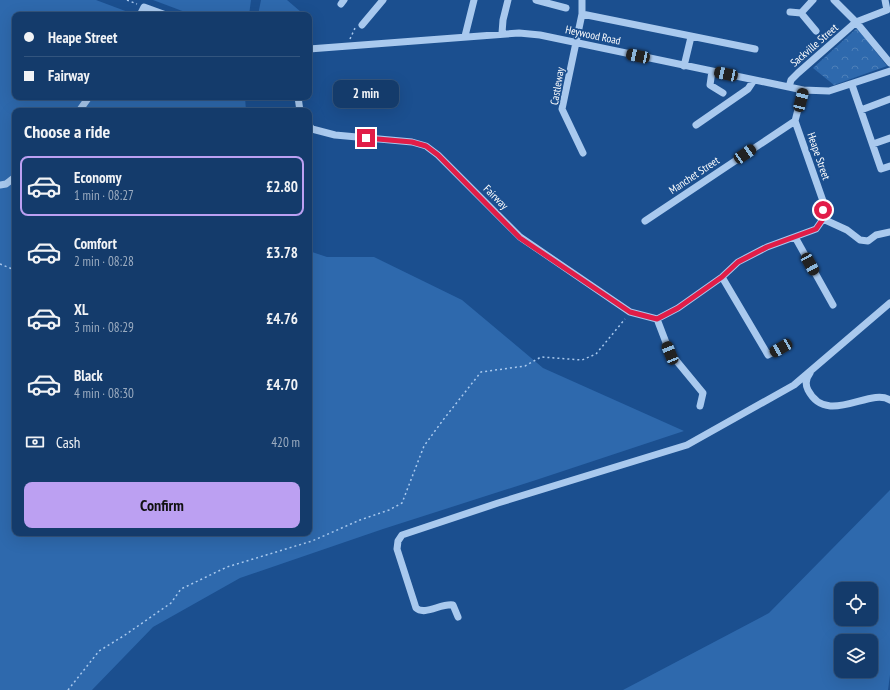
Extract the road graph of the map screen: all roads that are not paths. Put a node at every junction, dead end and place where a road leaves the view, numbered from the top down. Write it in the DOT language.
graph roads {
  1 [pos="383,0"];
  2 [pos="474,0"];
  3 [pos="508,0"];
  4 [pos="536,0"];
  5 [pos="582,0"];
  6 [pos="813,0"];
  7 [pos="834,0"];
  8 [pos="885,0"];
  9 [pos="544,1"];
  10 [pos="566,8"];
  11 [pos="142,12"];
  12 [pos="158,12"];
  13 [pos="790,12"];
  14 [pos="801,13"];
  15 [pos="582,14"];
  16 [pos="856,22"];
  17 [pos="362,25"];
  18 [pos="816,31"];
  19 [pos="502,33"];
  20 [pos="465,36"];
  21 [pos="691,37"];
  22 [pos="577,43"];
  23 [pos="312,49"];
  24 [pos="755,49"];
  25 [pos="890,63"];
  26 [pos="684,66"];
  27 [pos="712,71"];
  28 [pos="890,71"];
  29 [pos="754,80"];
  30 [pos="852,85"];
  31 [pos="789,87"];
  32 [pos="803,90"];
  33 [pos="723,93"];
  34 [pos="890,99"];
  35 [pos="861,110"];
  36 [pos="796,121"];
  37 [pos="696,125"];
  38 [pos="312,129"];
  39 [pos="890,138"];
  40 [pos="873,144"];
  41 [pos="583,154"];
  42 [pos="890,166"];
  43 [pos="12,179"];
  44 [pos="0,185"];
  45 [pos="823,219"];
  46 [pos="645,221"];
  47 [pos="890,232"];
  48 [pos="795,237"];
  49 [pos="722,277"];
  50 [pos="890,303"];
  51 [pos="833,305"];
  52 [pos="657,319"];
  53 [pos="781,348"];
  54 [pos="813,369"];
  55 [pos="890,400"];
  56 [pos="700,406"];
  57 [pos="458,618"];
  1 -- 17 [label="street"];
  2 -- 20 [label="street"];
  3 -- 19 [label="street"];
  4 -- 9 [label="street"];
  5 -- 15 [label="street, Castleway"];
  6 -- 14 [label="street"];
  7 -- 16 [label="street"];
  8 -- 16 [label="street"];
  9 -- 10 [label="street"];
  11 -- 12 [label="street"];
  13 -- 14 [label="street"];
  14 -- 18 [label="street"];
  15 -- 21 [label="street"];
  15 -- 22 [label="street, Castleway"];
  16 -- 25 [label="street"];
  16 -- 31 [label="street, Sackville Street"];
  19 -- 20 [label="street, Heywood Road"];
  19 -- 22 [label="street, Heywood Road"];
  20 -- 23 [label="street, Heywood Road"];
  21 -- 24 [label="street"];
  21 -- 26 [label="street"];
  22 -- 26 [label="street, Heywood Road"];
  22 -- 41 [label="street, Castleway"];
  26 -- 27 [label="street, Heywood Road"];
  27 -- 29 [label="street, Heywood Road"];
  27 -- 33 [label="street"];
  28 -- 30 [label="street, Heywood Road"];
  29 -- 31 [label="street, Heywood Road"];
  29 -- 37 [label="street"];
  30 -- 32 [label="street, Heywood Road"];
  30 -- 35 [label="street"];
  31 -- 32 [label="street, Heywood Road"];
  32 -- 36 [label="street"];
  34 -- 35 [label="street"];
  35 -- 40 [label="street"];
  36 -- 45 [label="street, Heape Street"];
  36 -- 46 [label="street, Manchet Street"];
  38 -- 52 [label="street, Fairway"];
  39 -- 40 [label="street"];
  40 -- 42 [label="street"];
  43 -- 44 [label="street"];
  45 -- 47 [label="street"];
  45 -- 48 [label="street"];
  48 -- 49 [label="street"];
  48 -- 51 [label="street"];
  49 -- 52 [label="street"];
  49 -- 53 [label="street"];
  50 -- 54 [label="street"];
  52 -- 56 [label="street"];
  54 -- 55 [label="street"];
  54 -- 57 [label="street"];
}
